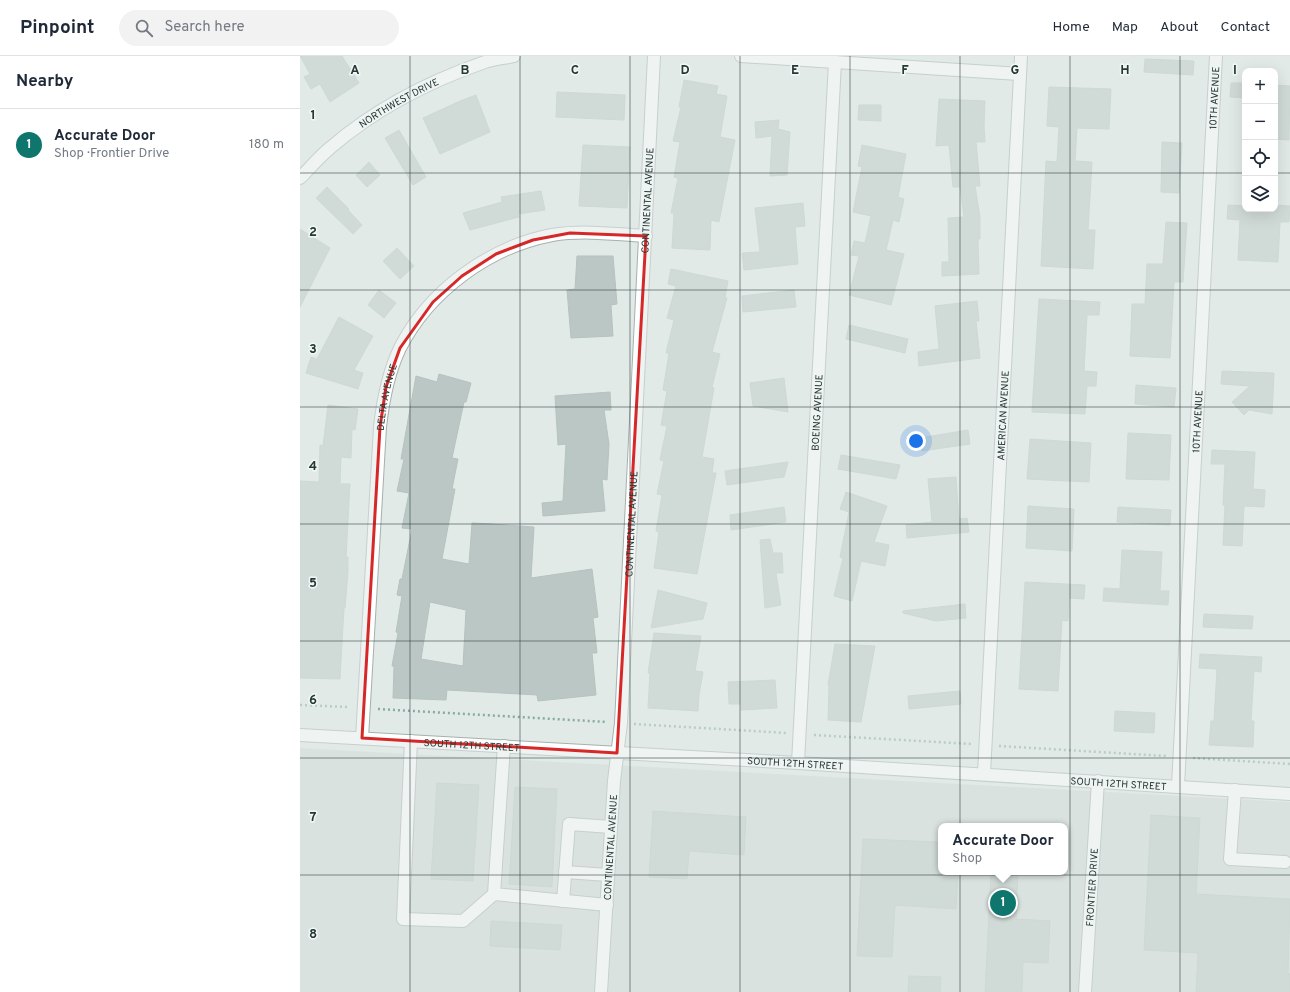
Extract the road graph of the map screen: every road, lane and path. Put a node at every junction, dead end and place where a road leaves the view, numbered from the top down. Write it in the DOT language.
graph roads {
  1 [pos="514,56"];
  2 [pos="654,56"];
  3 [pos="740,56"];
  4 [pos="1021,56"];
  5 [pos="1216,56"];
  6 [pos="834,62"];
  7 [pos="1020,74"];
  8 [pos="300,178"];
  9 [pos="646,236"];
  10 [pos="300,735"];
  11 [pos="362,738"];
  12 [pos="411,741"];
  13 [pos="504,746"];
  14 [pos="617,752"];
  15 [pos="798,763"];
  16 [pos="984,774"];
  17 [pos="1098,781"];
  18 [pos="1178,786"];
  19 [pos="1235,790"];
  20 [pos="1290,794"];
  21 [pos="611,827"];
  22 [pos="1285,862"];
  23 [pos="565,872"];
  24 [pos="608,875"];
  25 [pos="494,894"];
  26 [pos="563,901"];
  27 [pos="607,905"];
  28 [pos="601,992"];
  29 [pos="1085,992"];
  1 -- 8 [label="street, NORTHWEST DRIVE"];
  2 -- 9 [label="street, CONTINENTAL AVENUE"];
  3 -- 6 [label="street"];
  4 -- 7 [label="street, AMERICAN AVENUE"];
  5 -- 18 [label="street, 10TH AVENUE"];
  6 -- 7 [label="street"];
  6 -- 15 [label="street, BOEING AVENUE"];
  7 -- 16 [label="street, AMERICAN AVENUE"];
  9 -- 11 [label="street, DELTA AVENUE"];
  9 -- 14 [label="street, CONTINENTAL AVENUE"];
  10 -- 11 [label="street, SOUTH 12TH STREET"];
  11 -- 12 [label="street, SOUTH 12TH STREET"];
  12 -- 13 [label="street, SOUTH 12TH STREET"];
  12 -- 25 [label="street"];
  13 -- 14 [label="street, SOUTH 12TH STREET"];
  13 -- 25 [label="street"];
  14 -- 15 [label="street, SOUTH 12TH STREET"];
  14 -- 21 [label="street, CONTINENTAL AVENUE"];
  15 -- 16 [label="street, SOUTH 12TH STREET"];
  16 -- 17 [label="street, SOUTH 12TH STREET"];
  17 -- 18 [label="street, SOUTH 12TH STREET"];
  17 -- 29 [label="street, FRONTIER DRIVE"];
  18 -- 19 [label="street, SOUTH 12TH STREET"];
  19 -- 20 [label="street, SOUTH 12TH STREET"];
  19 -- 22 [label="street"];
  21 -- 23 [label="street"];
  21 -- 24 [label="street, CONTINENTAL AVENUE"];
  23 -- 24 [label="street"];
  23 -- 26 [label="street"];
  24 -- 27 [label="street, CONTINENTAL AVENUE"];
  25 -- 26 [label="street"];
  26 -- 27 [label="street"];
  27 -- 28 [label="street, CONTINENTAL AVENUE"];
}
